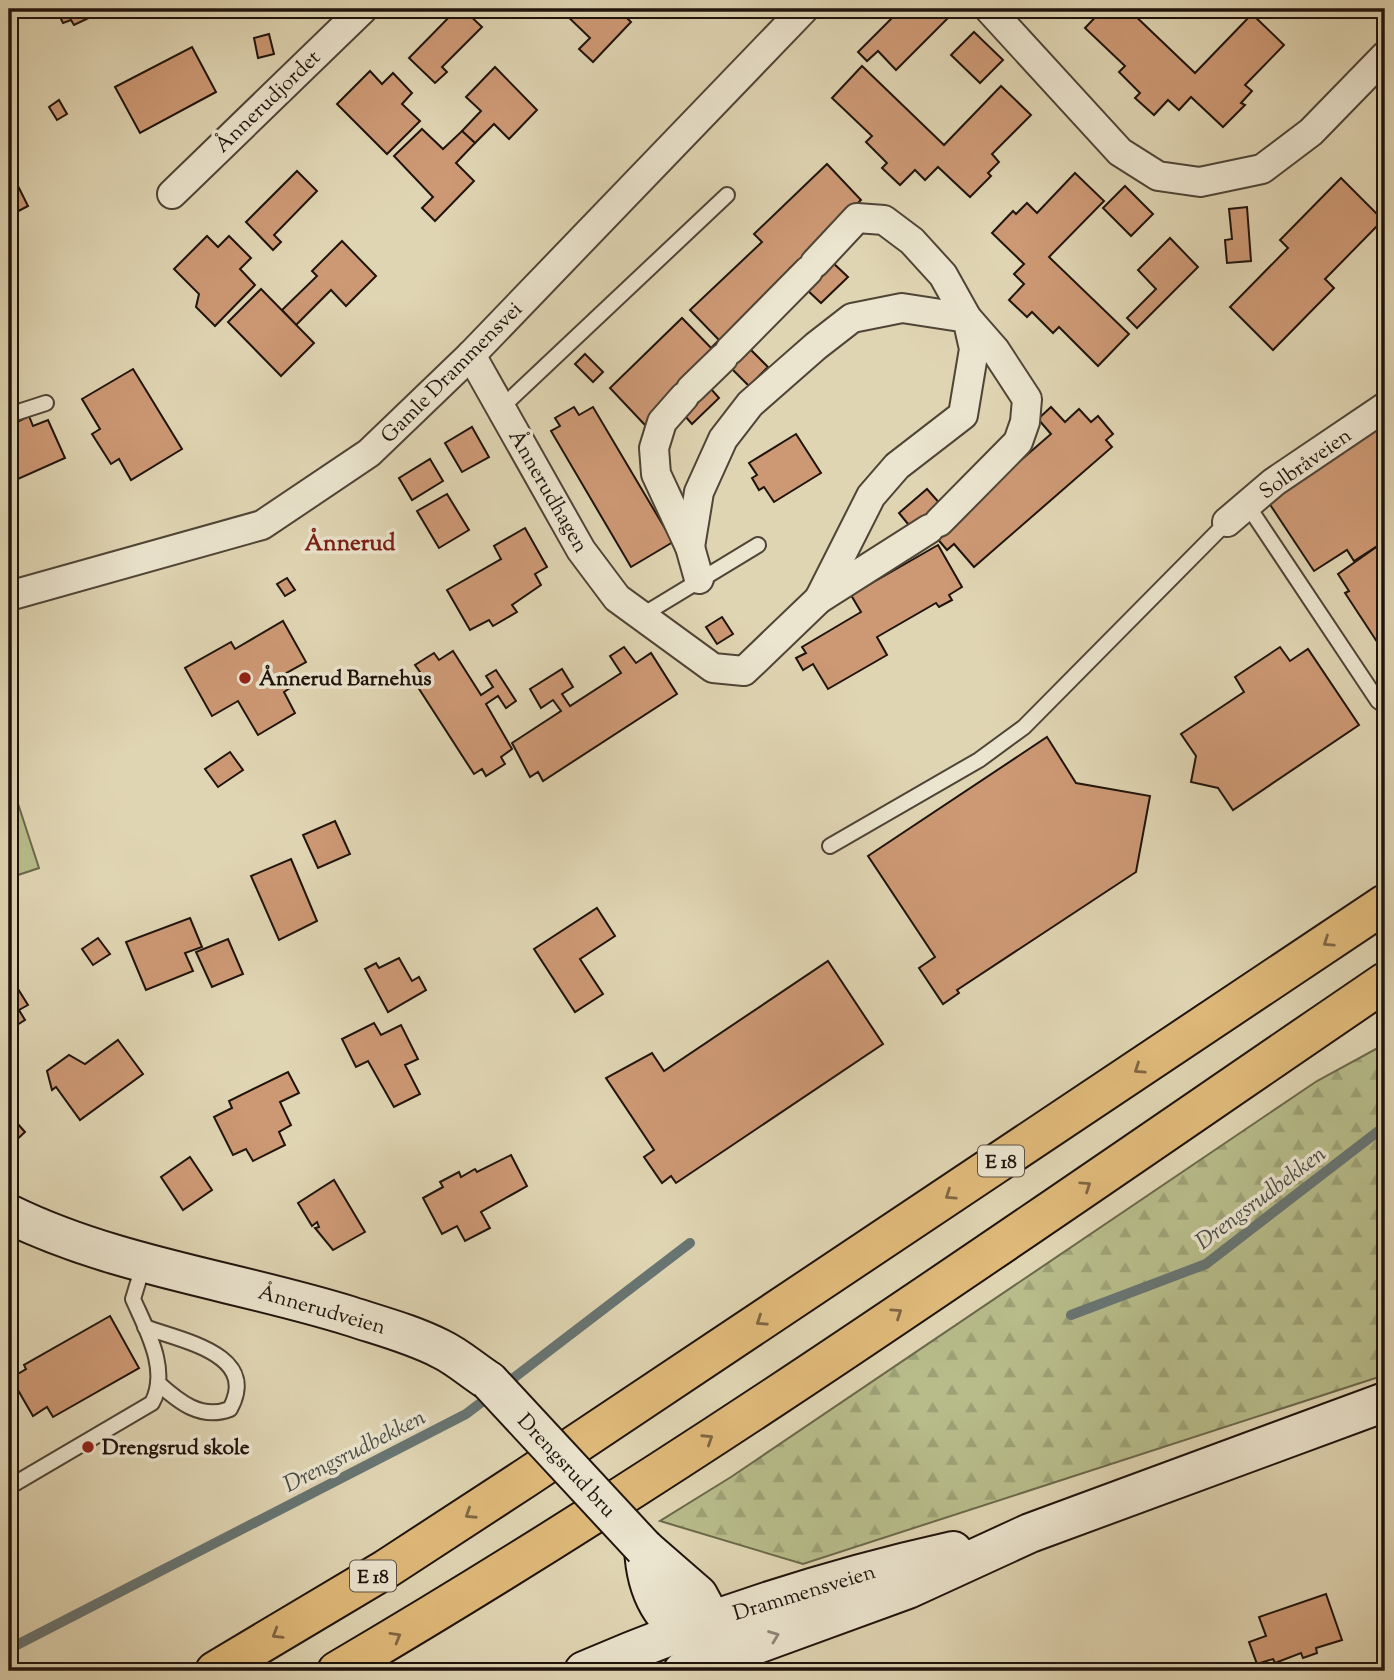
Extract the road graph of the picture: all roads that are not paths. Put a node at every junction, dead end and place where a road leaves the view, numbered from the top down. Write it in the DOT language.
graph roads {
  1 [pos="363,9"];
  2 [pos="804,9"];
  3 [pos="989,9"];
  4 [pos="1385,56"];
  5 [pos="172,194"];
  6 [pos="727,195"];
  7 [pos="967,318"];
  8 [pos="471,355"];
  9 [pos="46,403"];
  10 [pos="1385,407"];
  11 [pos="501,408"];
  12 [pos="9,415"];
  13 [pos="1237,513"];
  14 [pos="758,545"];
  15 [pos="690,547"];
  16 [pos="699,579"];
  17 [pos="9,596"];
  18 [pos="819,599"];
  19 [pos="641,616"];
  20 [pos="1385,706"];
  21 [pos="830,846"];
  22 [pos="1385,904"];
  23 [pos="1385,982"];
  24 [pos="1385,1006"];
  25 [pos="1247,1076"];
  26 [pos="9,1214"];
  27 [pos="144,1261"];
  28 [pos="145,1328"];
  29 [pos="494,1373"];
  30 [pos="158,1383"];
  31 [pos="1385,1402"];
  32 [pos="9,1488"];
  33 [pos="1030,1533"];
  34 [pos="696,1627"];
  35 [pos="696,1666"];
  36 [pos="215,1671"];
  37 [pos="337,1671"];
  38 [pos="584,1671"];
  1 -- 5 [label="street, Ånnerudjordet"];
  2 -- 8 [label="street, Gamle Drammensvei"];
  3 -- 4 [label="street"];
  6 -- 11 [label="lane"];
  7 -- 15 [label="street, Ånnerudhagen"];
  7 -- 15 [label="street, Ånnerudhagen"];
  7 -- 18 [label="street, Ånnerudhagen"];
  7 -- 18 [label="street, Ånnerudhagen"];
  8 -- 11 [label="street, Ånnerudhagen"];
  8 -- 17 [label="street, Gamle Drammensvei"];
  9 -- 12 [label="lane"];
  10 -- 13 [label="street, Solbråveien"];
  11 -- 19 [label="street, Ånnerudhagen"];
  13 -- 20 [label="lane"];
  13 -- 21 [label="lane"];
  14 -- 16 [label="lane"];
  15 -- 16 [label="street, Ånnerudhagen"];
  16 -- 19 [label="lane"];
  18 -- 19 [label="street, Ånnerudhagen"];
  22 -- 36 [label="highway, E 18, one-way"];
  23 -- 25 [label="highway"];
  24 -- 25 [label="highway"];
  37 -- 25 [label="highway, one-way"];
  26 -- 27 [label="main road, Ånnerudveien"];
  27 -- 28 [label="lane"];
  27 -- 29 [label="main road, Ånnerudveien"];
  28 -- 30 [label="lane"];
  28 -- 30 [label="lane"];
  29 -- 34 [label="main road, Drengsrud bru, bridge"];
  30 -- 32 [label="lane"];
  31 -- 33 [label="main road, Drammensveien"];
  33 -- 34 [label="main road, Drammensveien"];
  35 -- 33 [label="main road, Drammensveien, one-way"];
  34 -- 35 [label="main road"];
  34 -- 38 [label="main road, Drammensveien"];
}
